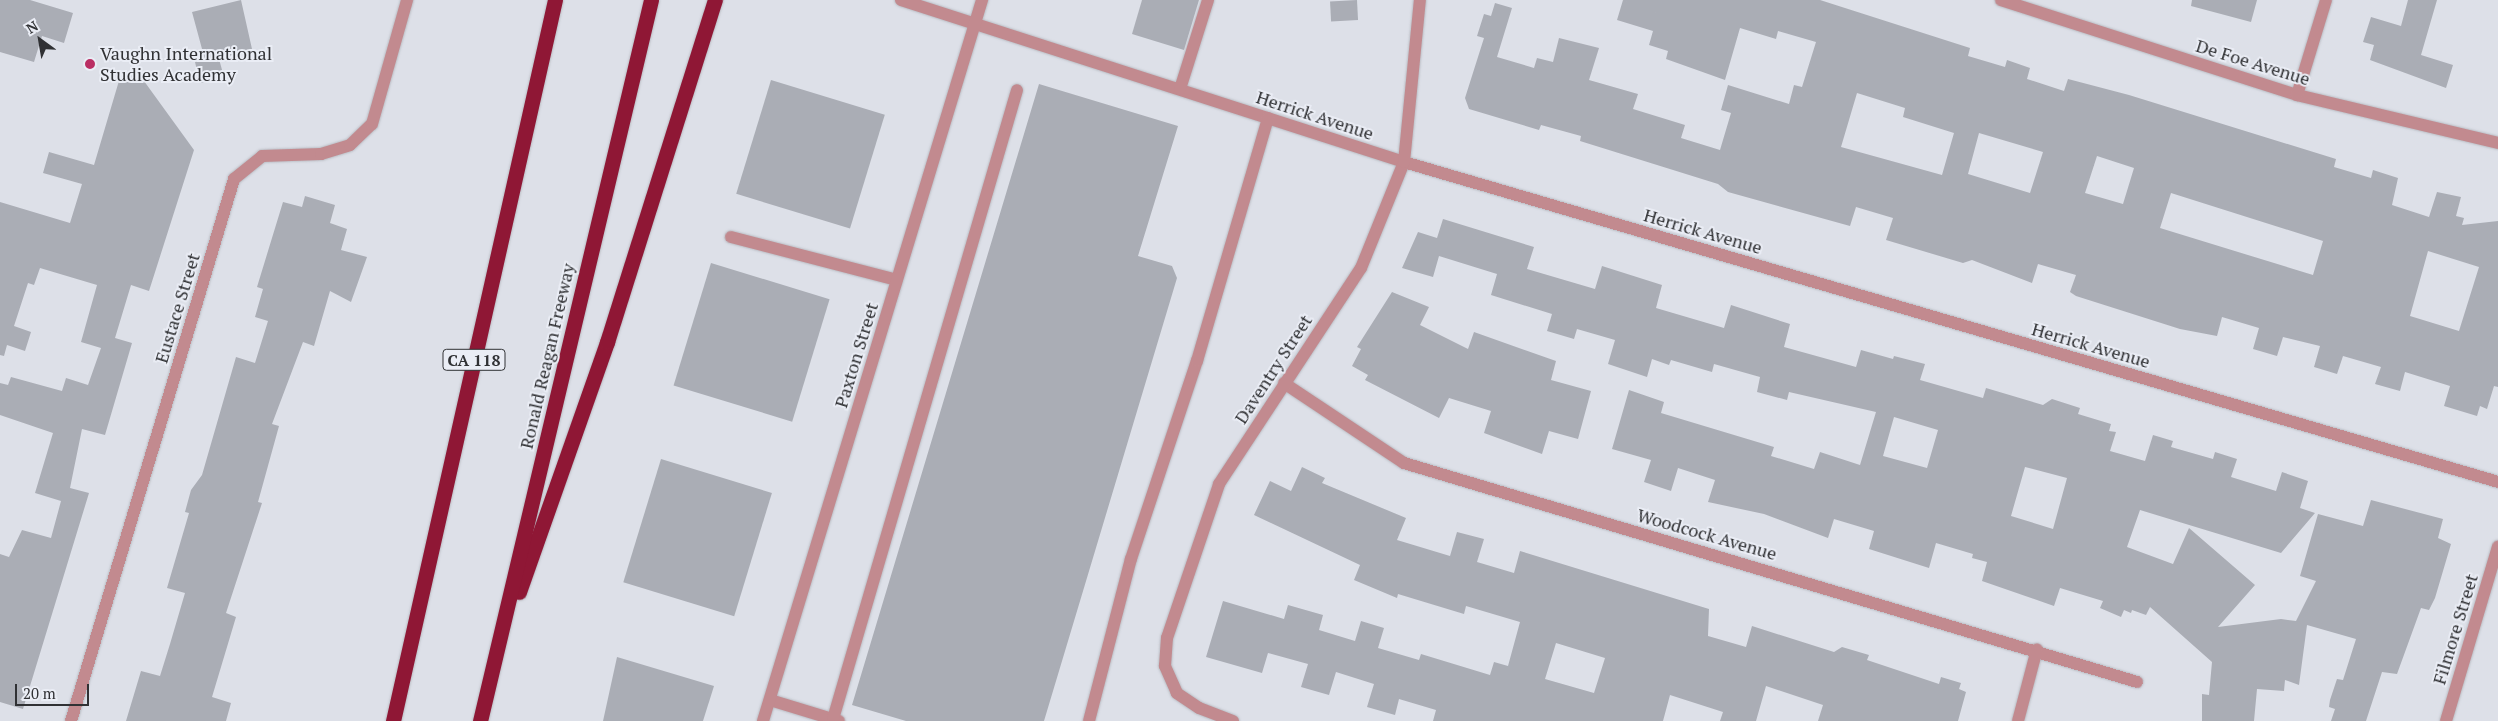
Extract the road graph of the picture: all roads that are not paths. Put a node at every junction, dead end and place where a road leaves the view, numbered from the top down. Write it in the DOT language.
graph roads {
  1 [pos="406,0"];
  2 [pos="555,0"];
  3 [pos="651,0"];
  4 [pos="902,0"];
  5 [pos="982,0"];
  6 [pos="1208,0"];
  7 [pos="1420,0"];
  8 [pos="2001,0"];
  9 [pos="2326,0"];
  10 [pos="715,1"];
  11 [pos="975,22"];
  12 [pos="1180,89"];
  13 [pos="1017,90"];
  14 [pos="2297,95"];
  15 [pos="1268,118"];
  16 [pos="2498,143"];
  17 [pos="1404,162"];
  18 [pos="731,237"];
  19 [pos="897,280"];
  20 [pos="1284,383"];
  21 [pos="2498,482"];
  22 [pos="2498,547"];
  23 [pos="2037,649"];
  24 [pos="492,669"];
  25 [pos="2137,682"];
  26 [pos="770,700"];
  27 [pos="836,720"];
  28 [pos="71,721"];
  29 [pos="393,721"];
  30 [pos="480,721"];
  31 [pos="763,721"];
  32 [pos="1089,721"];
  33 [pos="1233,721"];
  34 [pos="2018,721"];
  35 [pos="2446,721"];
  1 -- 28 [label="street, Eustace Street"];
  2 -- 29 [label="highway, CA 118"];
  3 -- 24 [label="highway, Ronald Reagan Freeway"];
  4 -- 11 [label="street, Herrick Avenue"];
  5 -- 11 [label="street, Paxton Street"];
  6 -- 12 [label="street"];
  7 -- 17 [label="street, Daventry Street"];
  8 -- 14 [label="street, De Foe Avenue"];
  9 -- 14 [label="street"];
  10 -- 24 [label="highway"];
  11 -- 12 [label="street, Herrick Avenue"];
  11 -- 19 [label="street, Paxton Street"];
  12 -- 15 [label="street, Herrick Avenue"];
  13 -- 27 [label="street"];
  14 -- 16 [label="street, De Foe Avenue"];
  15 -- 17 [label="street, Herrick Avenue"];
  15 -- 32 [label="street"];
  17 -- 20 [label="street, Daventry Street"];
  17 -- 21 [label="street, Herrick Avenue"];
  18 -- 19 [label="street"];
  19 -- 26 [label="street, Paxton Street"];
  20 -- 23 [label="street, Woodcock Avenue"];
  20 -- 33 [label="street, Daventry Street"];
  22 -- 35 [label="street, Filmore Street"];
  23 -- 25 [label="street, Woodcock Avenue"];
  23 -- 34 [label="street"];
  24 -- 30 [label="highway, Ronald Reagan Freeway"];
  26 -- 27 [label="street"];
  26 -- 31 [label="street, Paxton Street"];
}
